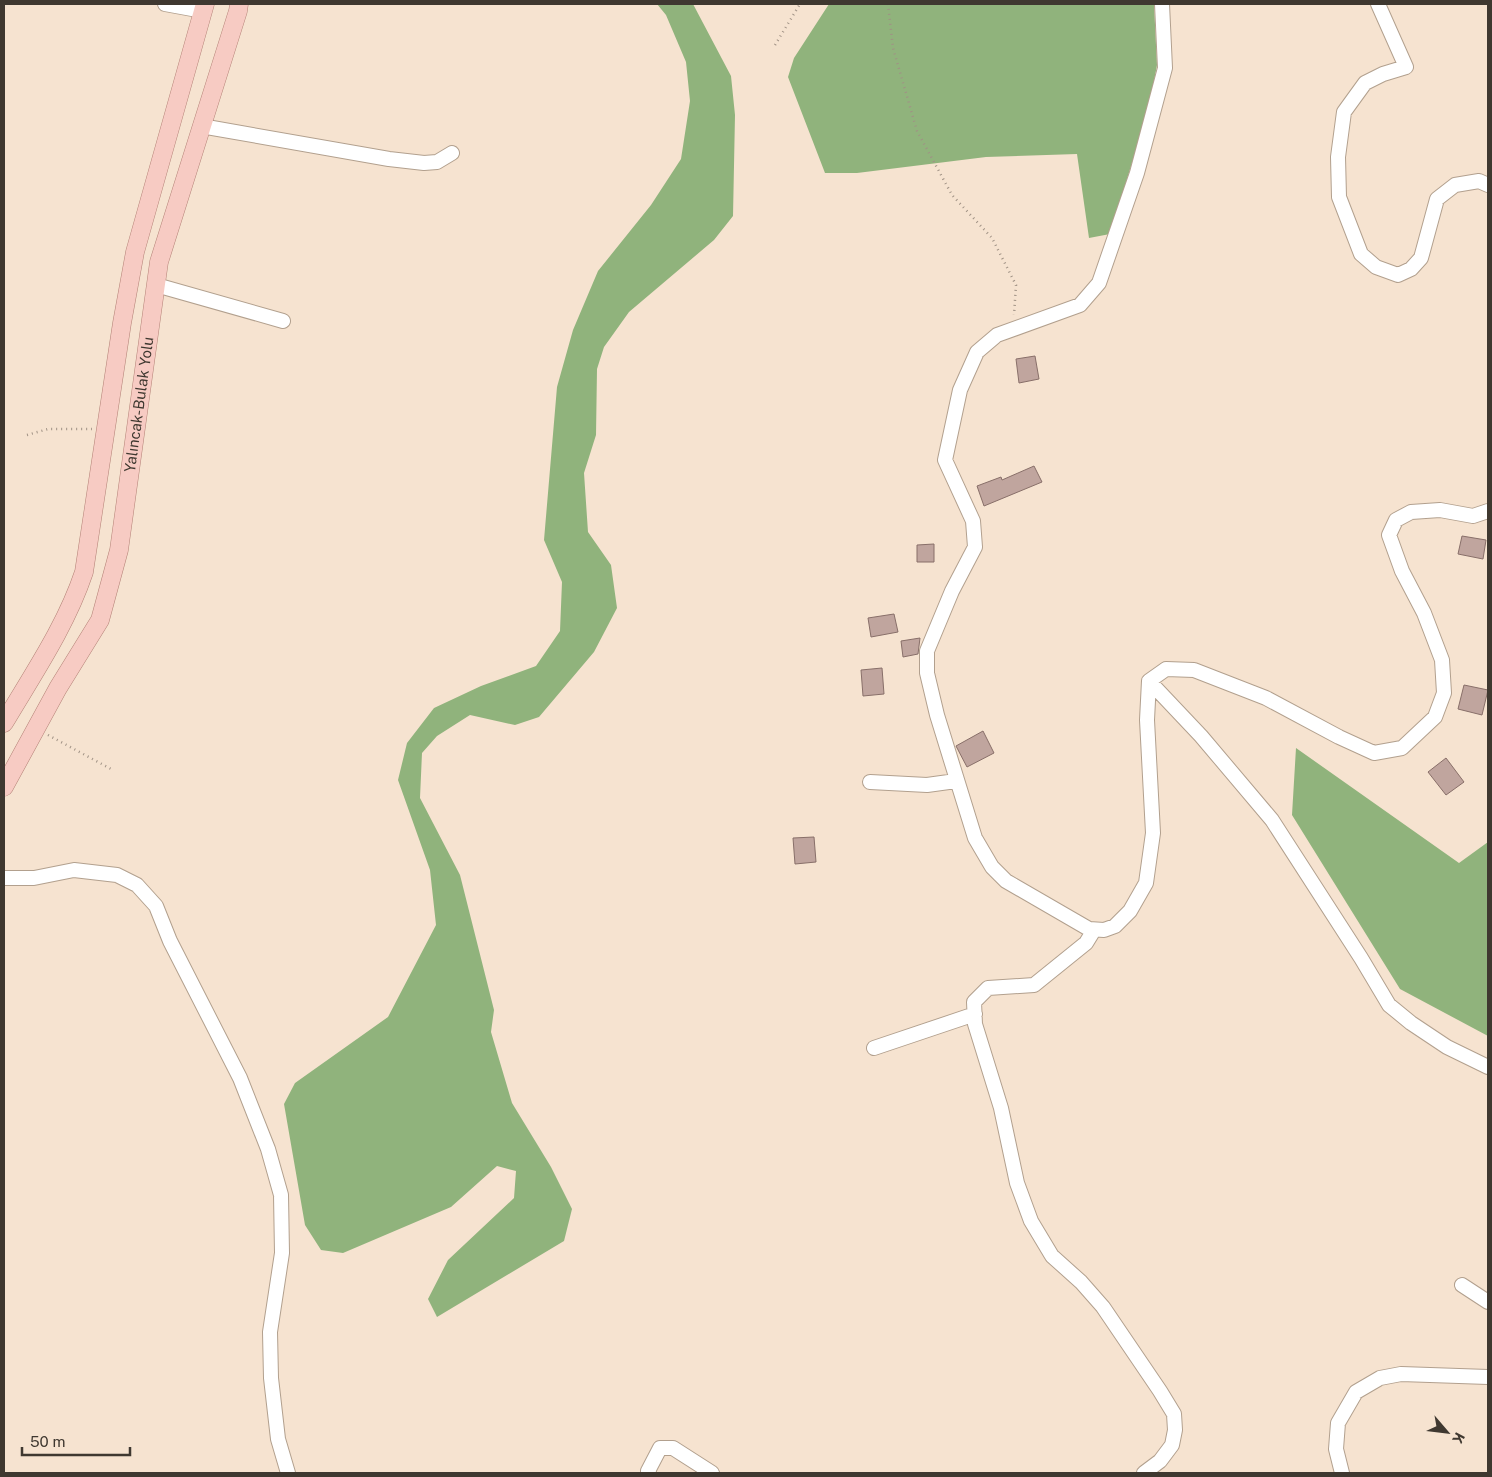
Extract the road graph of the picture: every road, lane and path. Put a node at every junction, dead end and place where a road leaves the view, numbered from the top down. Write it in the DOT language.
graph roads {
  1 [pos="165,4"];
  2 [pos="239,4"];
  3 [pos="800,4"];
  4 [pos="888,4"];
  5 [pos="1162,4"];
  6 [pos="1378,4"];
  7 [pos="204,7"];
  8 [pos="776,45"];
  9 [pos="201,126"];
  10 [pos="452,153"];
  11 [pos="1488,185"];
  12 [pos="156,285"];
  13 [pos="283,321"];
  14 [pos="1013,330"];
  15 [pos="106,429"];
  16 [pos="27,435"];
  17 [pos="1488,511"];
  18 [pos="1149,681"];
  19 [pos="4,723"];
  20 [pos="36,728"];
  21 [pos="111,769"];
  22 [pos="956,781"];
  23 [pos="870,782"];
  24 [pos="4,787"];
  25 [pos="4,878"];
  26 [pos="1094,930"];
  27 [pos="975,1014"];
  28 [pos="874,1048"];
  29 [pos="1488,1067"];
  30 [pos="1462,1285"];
  31 [pos="1488,1302"];
  32 [pos="1488,1377"];
  33 [pos="288,1473"];
  34 [pos="648,1473"];
  35 [pos="712,1473"];
  36 [pos="1144,1473"];
  37 [pos="1342,1473"];
  1 -- 7 [label="street"];
  2 -- 9 [label="main road, Yalıncak-Bulak Yolu"];
  3 -- 8 [label="path"];
  4 -- 14 [label="path"];
  5 -- 14 [label="street"];
  6 -- 11 [label="street"];
  7 -- 15 [label="main road, Yalıncak-Bulak Yolu"];
  9 -- 10 [label="street"];
  9 -- 12 [label="main road, Yalıncak-Bulak Yolu"];
  12 -- 13 [label="street"];
  12 -- 20 [label="main road, Yalıncak-Bulak Yolu"];
  14 -- 22 [label="street"];
  15 -- 16 [label="path"];
  15 -- 19 [label="main road, Yalıncak-Bulak Yolu"];
  17 -- 18 [label="street"];
  18 -- 26 [label="street"];
  18 -- 29 [label="street"];
  20 -- 21 [label="path"];
  20 -- 24 [label="main road, Yalıncak-Bulak Yolu"];
  22 -- 23 [label="street"];
  22 -- 26 [label="street"];
  25 -- 33 [label="street"];
  26 -- 27 [label="street"];
  27 -- 28 [label="street"];
  27 -- 36 [label="street"];
  30 -- 31 [label="street"];
  32 -- 37 [label="street"];
  34 -- 35 [label="street"];
}
